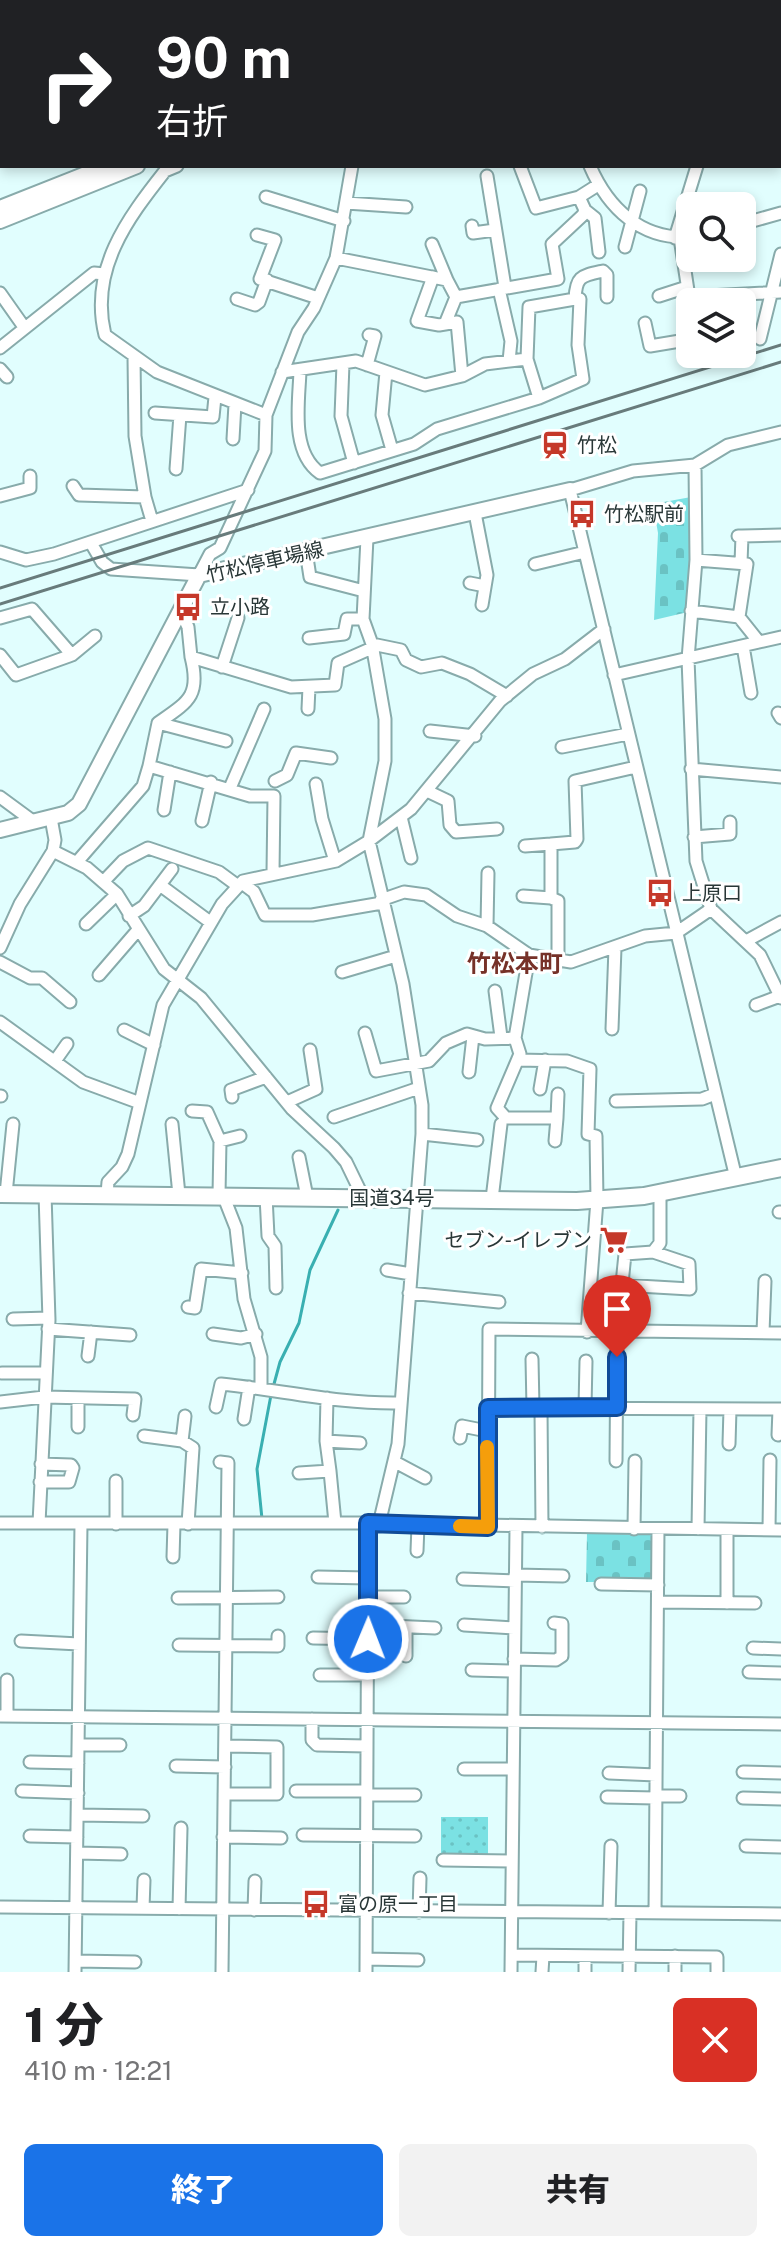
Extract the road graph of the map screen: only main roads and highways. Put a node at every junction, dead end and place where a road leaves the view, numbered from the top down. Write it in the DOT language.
graph roads {
  1 [pos="101,168"];
  2 [pos="132,168"];
  3 [pos="0,208"];
  4 [pos="0,221"];
  5 [pos="570,490"];
  6 [pos="0,830"];
  7 [pos="781,1168"];
  8 [pos="3,1194"];
  1 -- 3 [label="main road"];
  2 -- 4 [label="main road"];
  5 -- 6 [label="main road, 竹松停車場線"];
  7 -- 8 [label="highway, 国道34号"];
}
